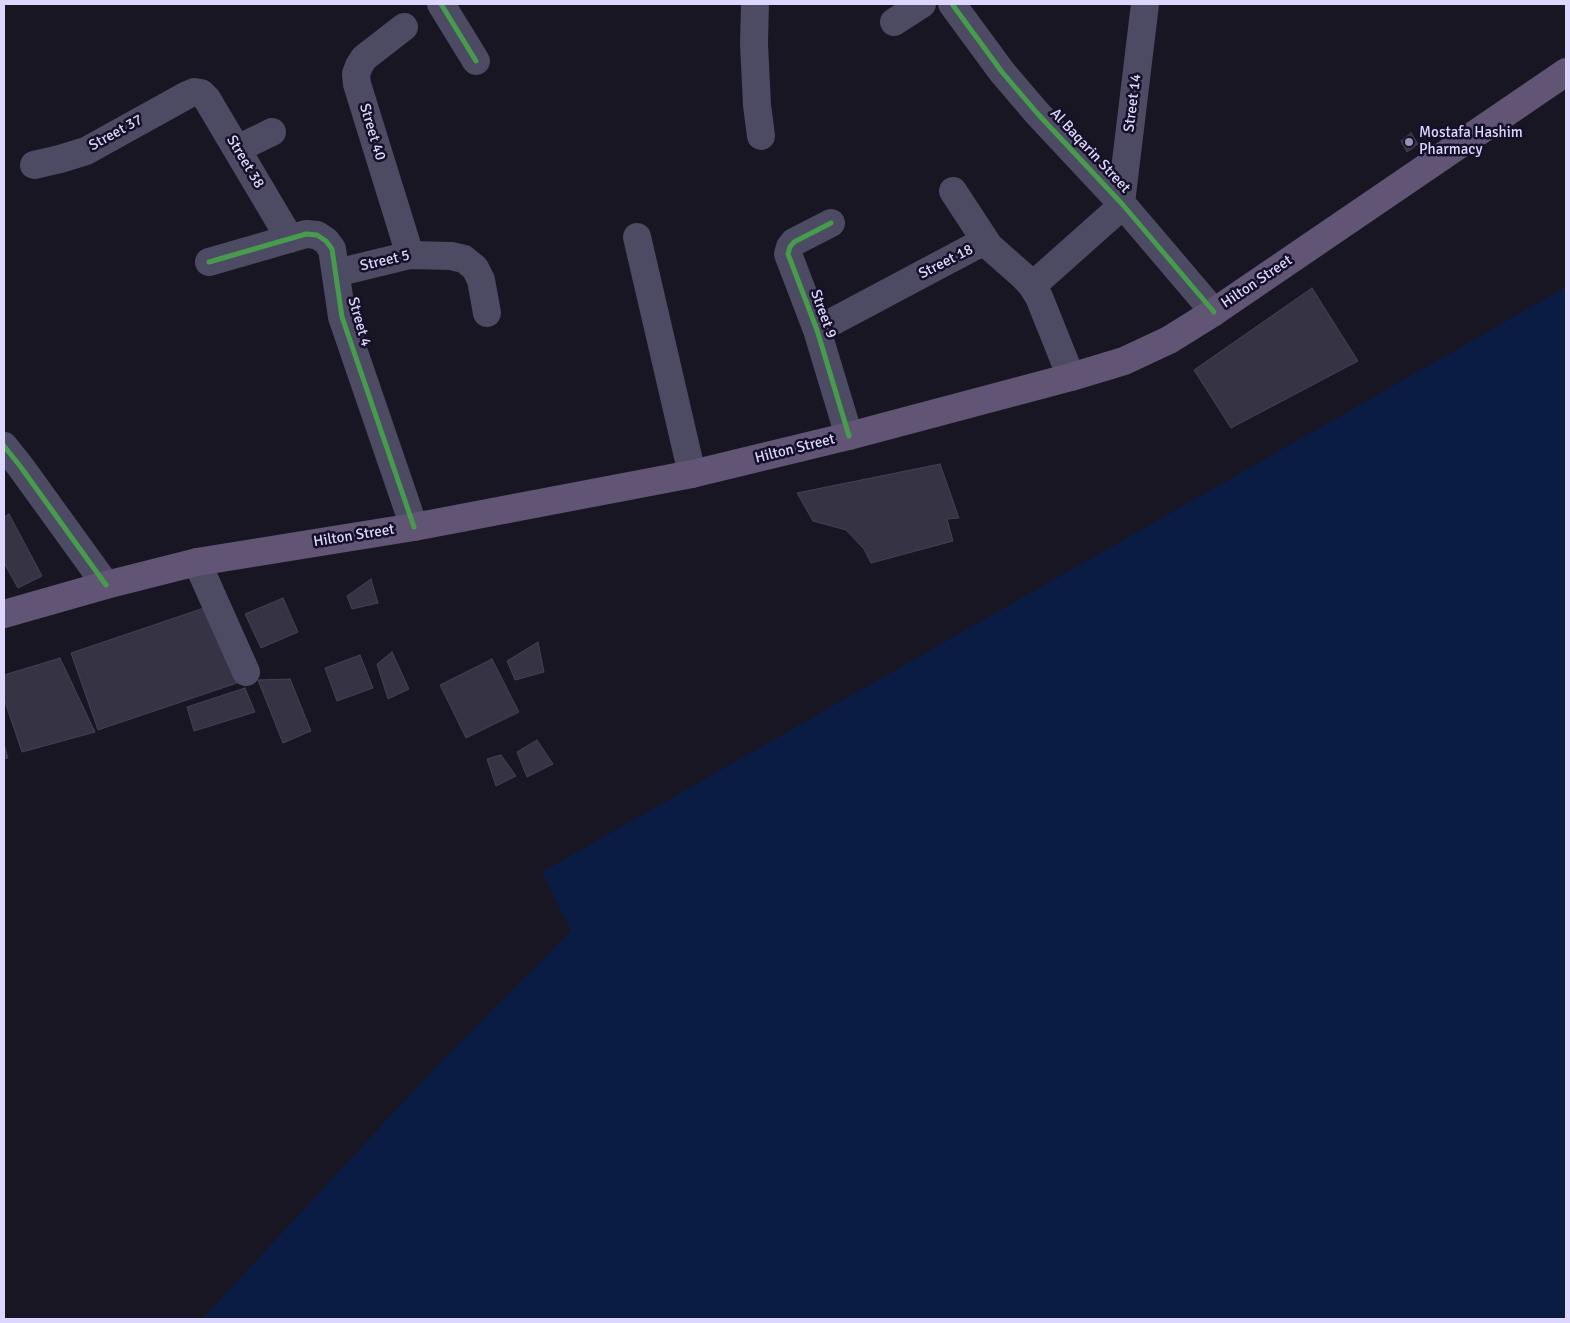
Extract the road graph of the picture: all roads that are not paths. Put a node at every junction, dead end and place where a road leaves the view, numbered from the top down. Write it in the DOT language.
graph roads {
  1 [pos="441,4"];
  2 [pos="755,4"];
  3 [pos="922,4"];
  4 [pos="952,4"];
  5 [pos="1145,4"];
  6 [pos="894,22"];
  7 [pos="404,26"];
  8 [pos="476,61"];
  9 [pos="1566,72"];
  10 [pos="194,92"];
  11 [pos="272,132"];
  12 [pos="760,136"];
  13 [pos="237,149"];
  14 [pos="34,166"];
  15 [pos="953,191"];
  16 [pos="1122,204"];
  17 [pos="831,222"];
  18 [pos="637,237"];
  19 [pos="290,239"];
  20 [pos="988,246"];
  21 [pos="410,254"];
  22 [pos="209,262"];
  23 [pos="336,273"];
  24 [pos="1032,286"];
  25 [pos="1214,312"];
  26 [pos="487,313"];
  27 [pos="816,330"];
  28 [pos="1070,377"];
  29 [pos="849,436"];
  30 [pos="4,446"];
  31 [pos="692,474"];
  32 [pos="414,527"];
  33 [pos="197,562"];
  34 [pos="106,585"];
  35 [pos="4,614"];
  36 [pos="246,672"];
  1 -- 8 [label="street"];
  2 -- 12 [label="street"];
  3 -- 6 [label="street"];
  4 -- 16 [label="street, Al Baqarin Street"];
  5 -- 16 [label="street, Street 14"];
  7 -- 21 [label="street, Street 40"];
  9 -- 25 [label="main road, Hilton Street"];
  10 -- 13 [label="street, Street 38"];
  10 -- 14 [label="street, Street 37"];
  11 -- 13 [label="street"];
  13 -- 19 [label="street, Street 38"];
  15 -- 20 [label="street"];
  16 -- 24 [label="street"];
  16 -- 25 [label="street, Al Baqarin Street"];
  17 -- 27 [label="street, Street 9"];
  18 -- 31 [label="street"];
  19 -- 22 [label="street, Street 4"];
  19 -- 23 [label="street, Street 4"];
  20 -- 24 [label="street, Street 18"];
  20 -- 27 [label="street, Street 18"];
  21 -- 23 [label="street, Street 5"];
  21 -- 26 [label="street, Street 5"];
  23 -- 32 [label="street, Street 4"];
  24 -- 28 [label="street, Street 18"];
  25 -- 28 [label="main road, Hilton Street"];
  27 -- 29 [label="street, Street 9"];
  28 -- 29 [label="main road, Hilton Street"];
  29 -- 31 [label="main road, Hilton Street"];
  30 -- 34 [label="street"];
  31 -- 32 [label="main road, Hilton Street"];
  32 -- 33 [label="main road, Hilton Street"];
  33 -- 34 [label="main road, Hilton Street"];
  33 -- 36 [label="street"];
  34 -- 35 [label="main road, Hilton Street"];
}
